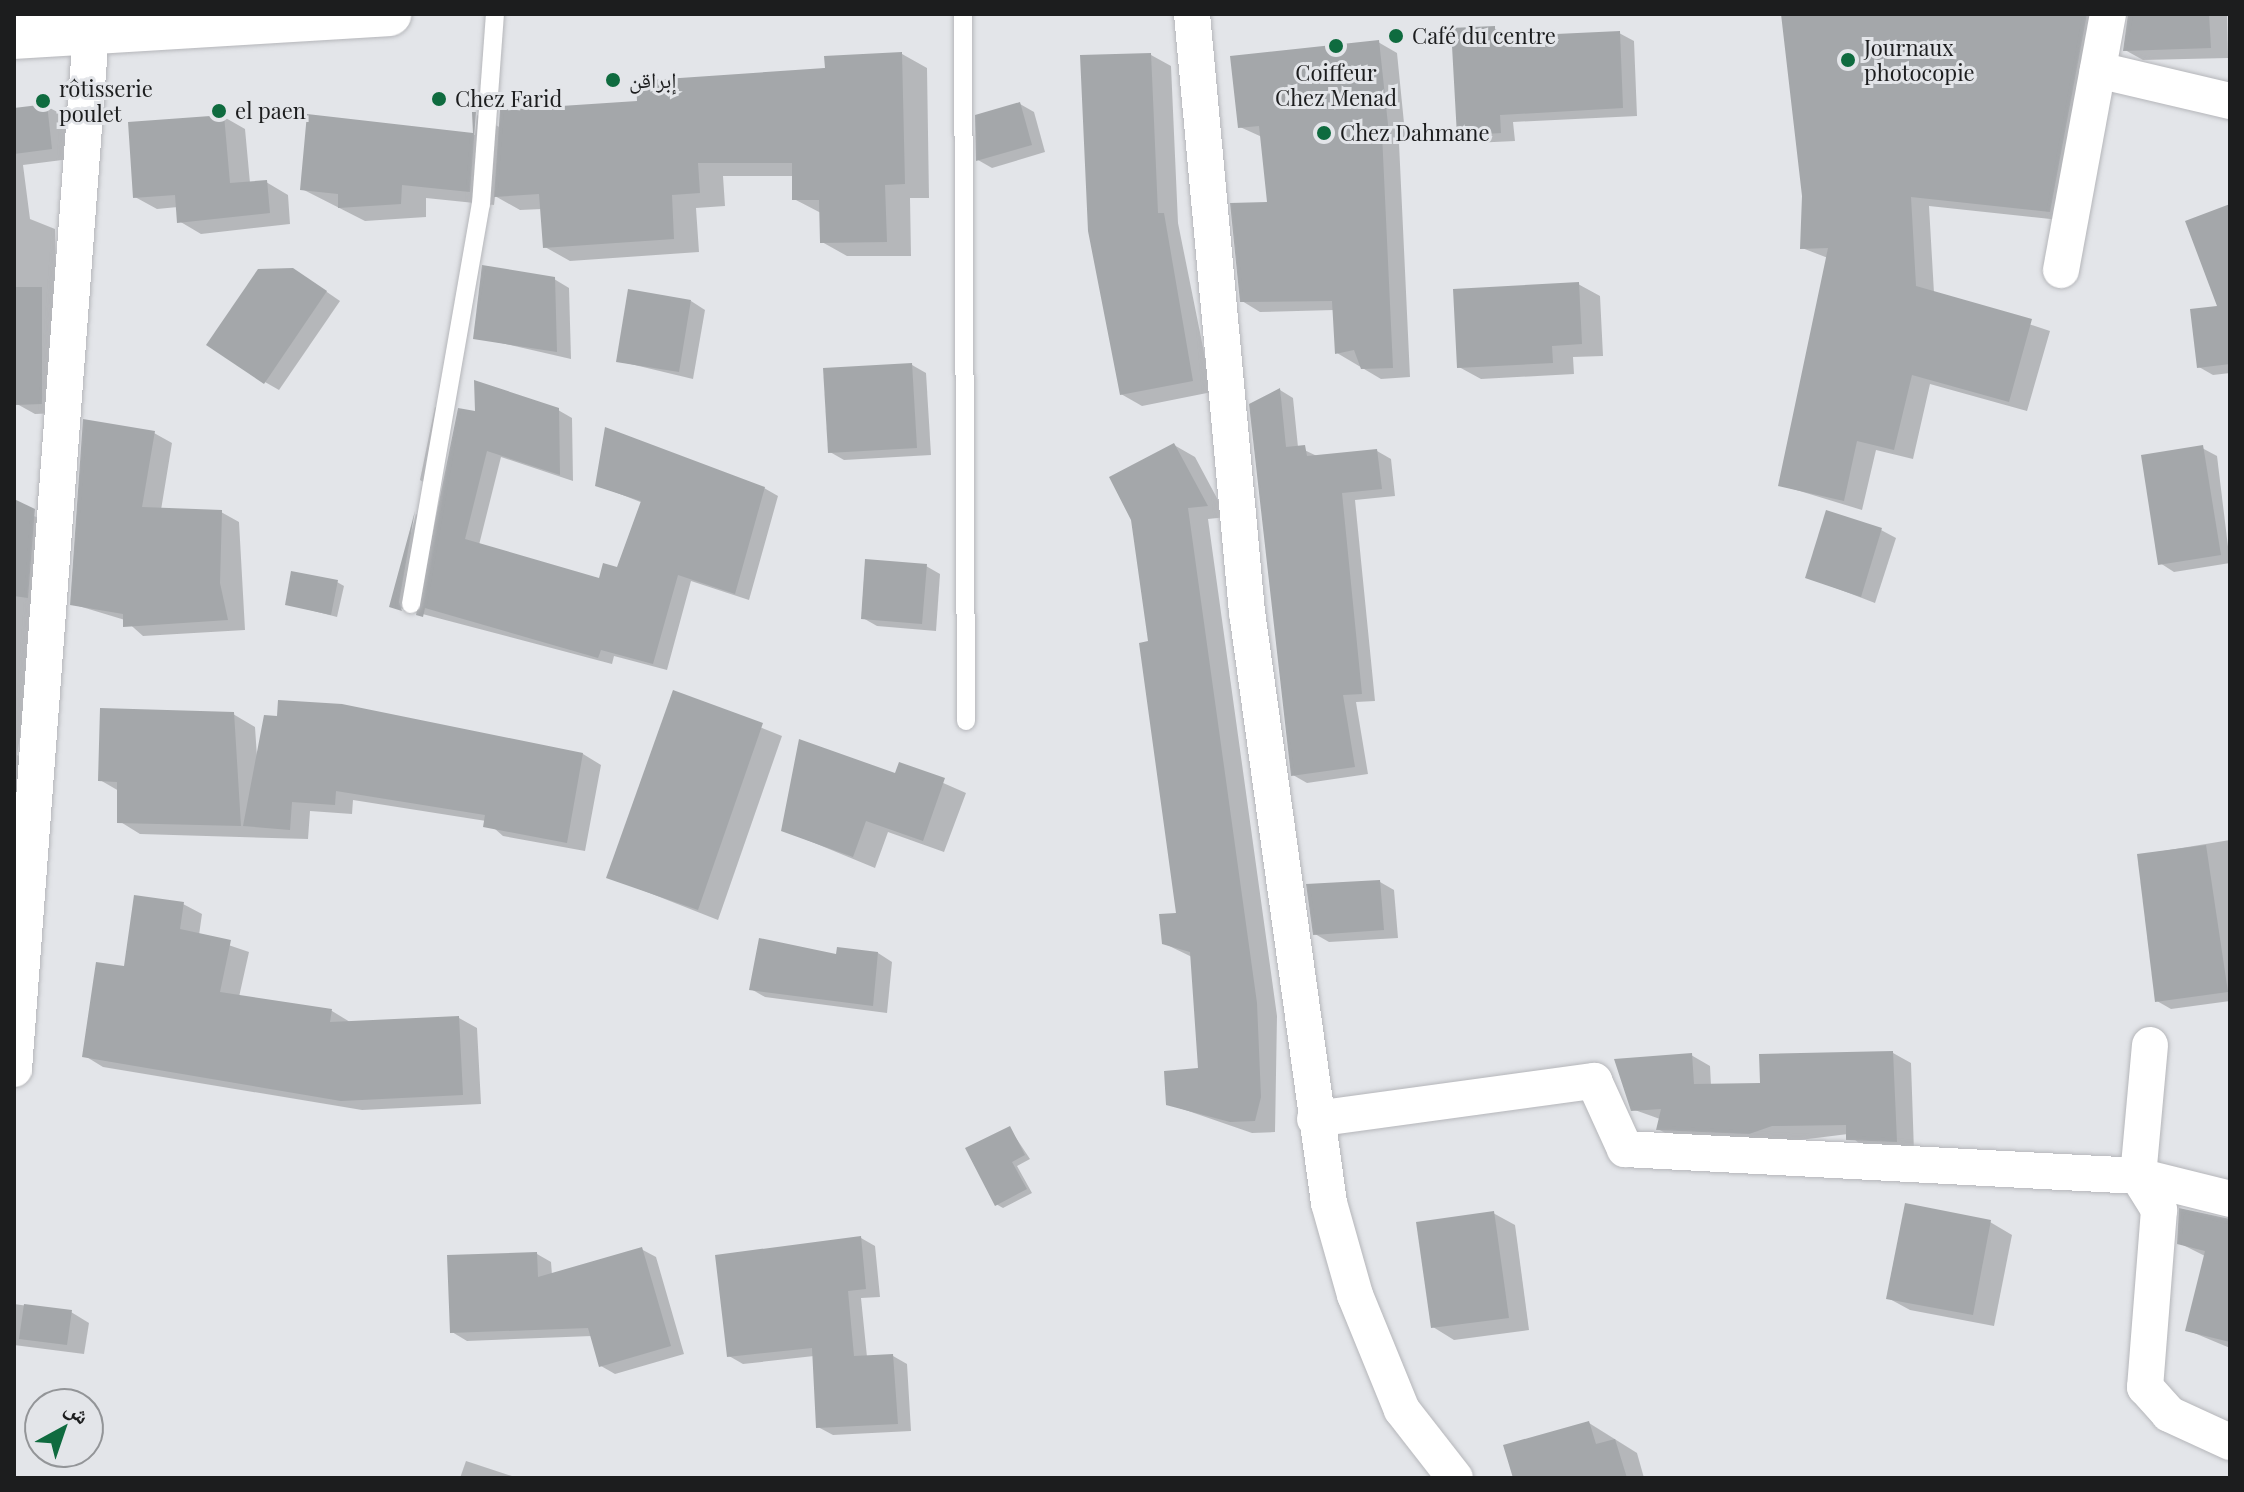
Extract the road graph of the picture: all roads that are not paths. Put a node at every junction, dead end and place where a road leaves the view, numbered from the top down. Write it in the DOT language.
graph roads {
  1 [pos="389,14"];
  2 [pos="495,14"];
  3 [pos="963,14"];
  4 [pos="1192,14"];
  5 [pos="2108,14"];
  6 [pos="91,32"];
  7 [pos="14,37"];
  8 [pos="2098,70"];
  9 [pos="2230,101"];
  10 [pos="2061,270"];
  11 [pos="411,604"];
  12 [pos="966,721"];
  13 [pos="19,956"];
  14 [pos="2150,1045"];
  15 [pos="14,1069"];
  16 [pos="1315,1119"];
  17 [pos="2138,1176"];
  18 [pos="2230,1199"];
  19 [pos="2230,1442"];
  20 [pos="1455,1478"];
  1 -- 6 [label="main road"];
  2 -- 11 [label="lane"];
  3 -- 12 [label="lane"];
  4 -- 16 [label="street"];
  5 -- 8 [label="street"];
  6 -- 7 [label="main road"];
  6 -- 13 [label="street"];
  8 -- 9 [label="street"];
  8 -- 10 [label="street"];
  13 -- 15 [label="street"];
  14 -- 17 [label="street"];
  16 -- 17 [label="street"];
  16 -- 20 [label="street"];
  17 -- 18 [label="street"];
  17 -- 19 [label="street"];
}
